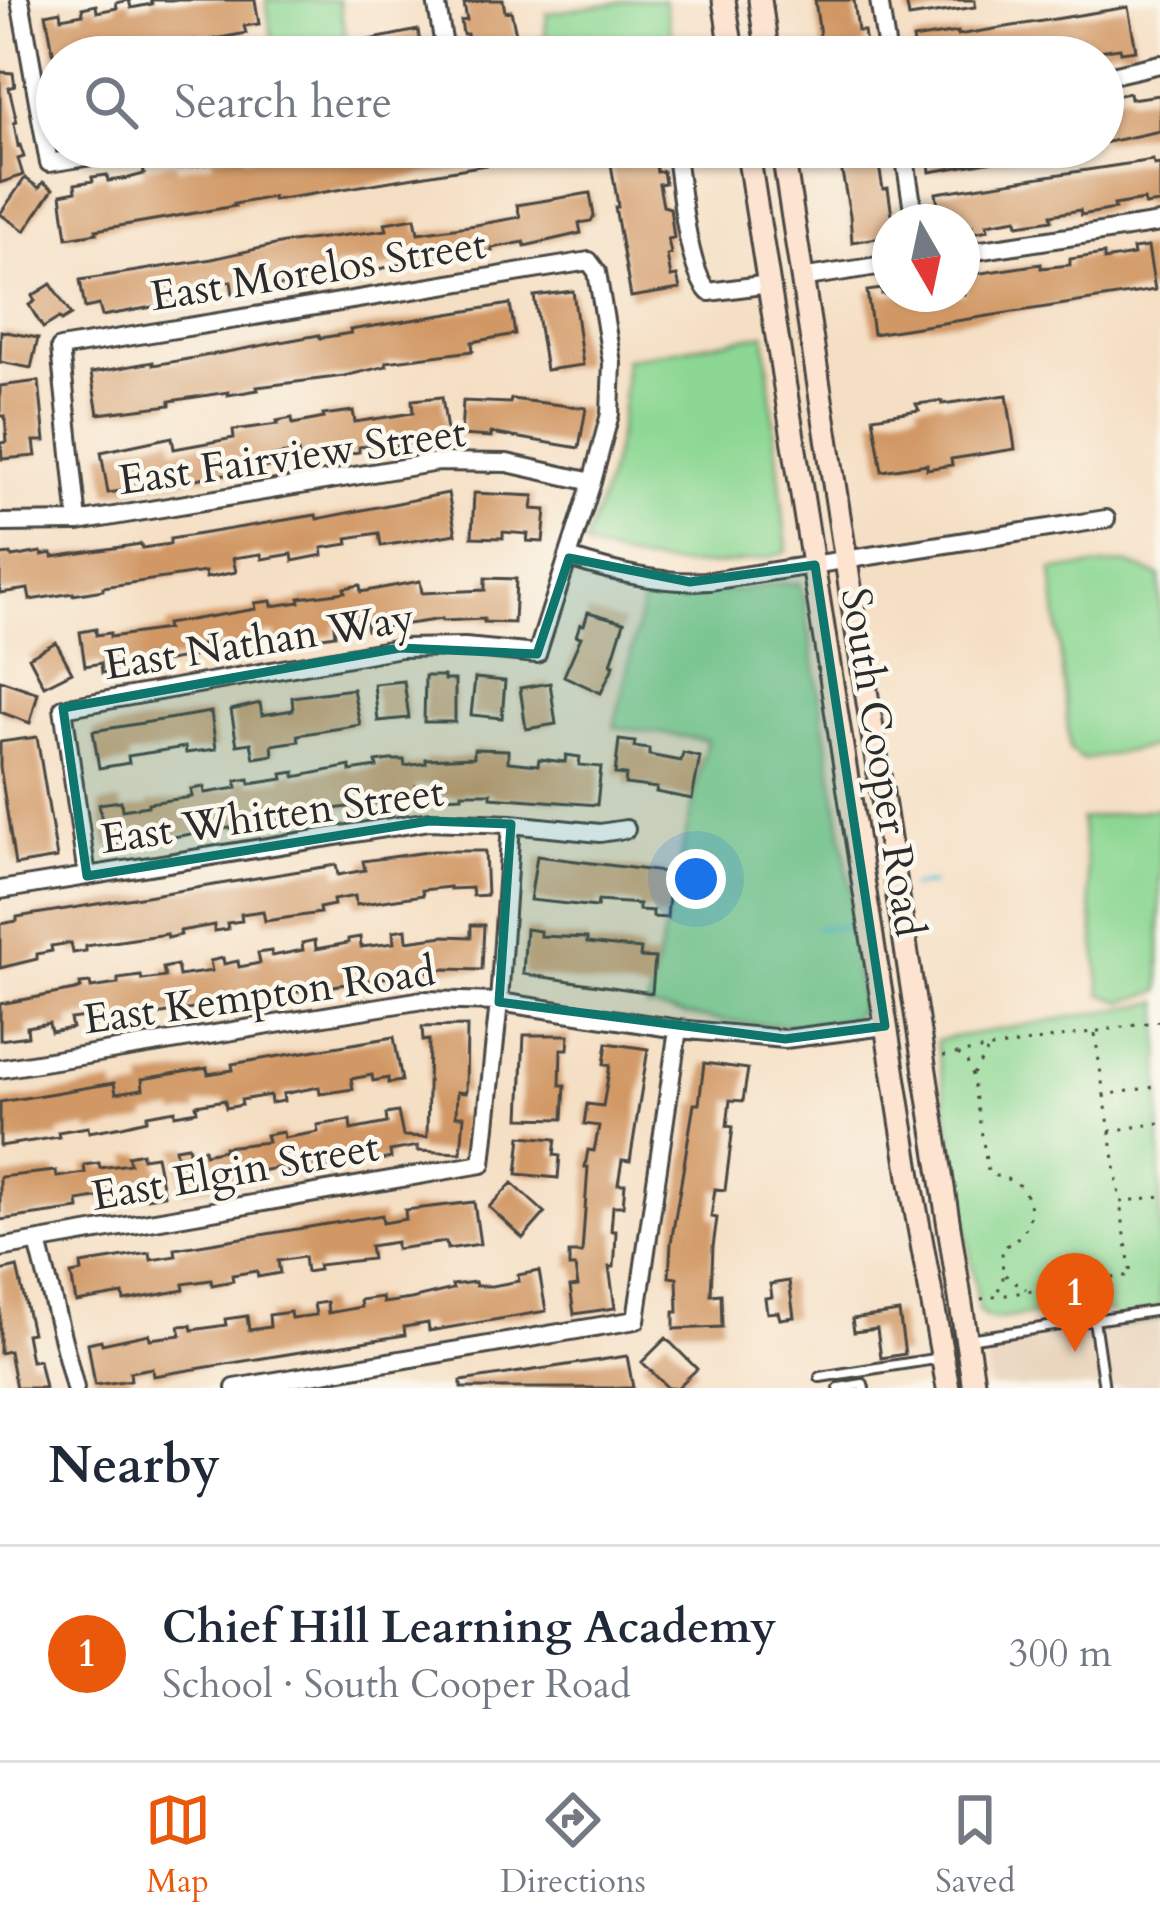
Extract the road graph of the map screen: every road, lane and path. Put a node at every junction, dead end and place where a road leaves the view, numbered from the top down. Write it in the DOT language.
graph roads {
  1 [pos="20,0"];
  2 [pos="436,0"];
  3 [pos="724,0"];
  4 [pos="760,0"];
  5 [pos="879,0"];
  6 [pos="442,36"];
  7 [pos="730,36"];
  8 [pos="765,36"];
  9 [pos="885,36"];
  10 [pos="1160,64"];
  11 [pos="1124,72"];
  12 [pos="36,87"];
  13 [pos="678,168"];
  14 [pos="750,168"];
  15 [pos="785,168"];
  16 [pos="906,168"];
  17 [pos="912,204"];
  18 [pos="1160,223"];
  19 [pos="980,250"];
  20 [pos="872,267"];
  21 [pos="801,278"];
  22 [pos="769,284"];
  23 [pos="592,482"];
  24 [pos="1106,518"];
  25 [pos="78,522"];
  26 [pos="0,524"];
  27 [pos="569,558"];
  28 [pos="846,560"];
  29 [pos="815,565"];
  30 [pos="511,824"];
  31 [pos="626,829"];
  32 [pos="88,876"];
  33 [pos="0,890"];
  34 [pos="499,1002"];
  35 [pos="916,1021"];
  36 [pos="1160,1021"];
  37 [pos="885,1026"];
  38 [pos="678,1029"];
  39 [pos="1094,1032"];
  40 [pos="990,1048"];
  41 [pos="958,1054"];
  42 [pos="941,1057"];
  43 [pos="0,1069"];
  44 [pos="972,1075"];
  45 [pos="1160,1086"];
  46 [pos="1104,1095"];
  47 [pos="1160,1123"];
  48 [pos="1110,1131"];
  49 [pos="1160,1196"];
  50 [pos="1120,1202"];
  51 [pos="38,1242"];
  52 [pos="0,1249"];
  53 [pos="1004,1273"];
  54 [pos="1032,1291"];
  55 [pos="993,1298"];
  56 [pos="979,1300"];
  57 [pos="1160,1310"];
  58 [pos="1094,1320"];
  59 [pos="966,1339"];
  60 [pos="941,1351"];
  61 [pos="820,1377"];
  62 [pos="75,1388"];
  63 [pos="235,1388"];
  64 [pos="838,1388"];
  65 [pos="864,1388"];
  66 [pos="948,1388"];
  67 [pos="974,1388"];
  68 [pos="1105,1388"];
  1 -- 12 [label="street"];
  2 -- 6 [label="street"];
  3 -- 7 [label="main road"];
  4 -- 8 [label="main road"];
  5 -- 9 [label="street"];
  10 -- 11 [label="street"];
  13 -- 22 [label="street"];
  14 -- 22 [label="main road, South Cooper Road"];
  15 -- 21 [label="main road, South Cooper Road"];
  16 -- 17 [label="street"];
  18 -- 19 [label="street"];
  20 -- 21 [label="street"];
  21 -- 28 [label="main road, South Cooper Road"];
  22 -- 29 [label="main road, South Cooper Road"];
  23 -- 25 [label="street, East Fairview Street"];
  23 -- 25 [label="street, East Morelos Street"];
  23 -- 27 [label="street"];
  24 -- 28 [label="street"];
  25 -- 26 [label="street, East Fairview Street"];
  27 -- 29 [label="street"];
  27 -- 32 [label="street, East Nathan Way"];
  28 -- 29 [label="street"];
  28 -- 35 [label="main road, South Cooper Road"];
  29 -- 37 [label="main road, South Cooper Road"];
  30 -- 31 [label="street, East Whitten Street"];
  30 -- 32 [label="street, East Whitten Street"];
  30 -- 34 [label="street"];
  32 -- 33 [label="street, East Whitten Street"];
  34 -- 38 [label="street, East Kempton Road"];
  34 -- 43 [label="street, East Kempton Road"];
  34 -- 51 [label="street, East Elgin Street"];
  35 -- 37 [label="main road"];
  35 -- 59 [label="main road, South Cooper Road"];
  36 -- 39 [label="path"];
  37 -- 38 [label="street, East Kempton Road"];
  37 -- 60 [label="main road, South Cooper Road"];
  38 -- 63 [label="street"];
  39 -- 40 [label="path"];
  39 -- 46 [label="path"];
  40 -- 41 [label="path"];
  40 -- 44 [label="path"];
  41 -- 42 [label="path"];
  41 -- 44 [label="path"];
  44 -- 53 [label="path"];
  45 -- 46 [label="path"];
  46 -- 48 [label="path"];
  47 -- 48 [label="path"];
  48 -- 50 [label="path"];
  49 -- 50 [label="path"];
  50 -- 54 [label="path"];
  51 -- 52 [label="street, East Elgin Street"];
  51 -- 62 [label="street"];
  53 -- 54 [label="path"];
  53 -- 55 [label="path"];
  54 -- 55 [label="path"];
  55 -- 56 [label="path"];
  57 -- 58 [label="lane"];
  58 -- 59 [label="lane"];
  58 -- 68 [label="lane"];
  59 -- 60 [label="main road"];
  59 -- 67 [label="main road, South Cooper Road"];
  60 -- 61 [label="lane"];
  60 -- 66 [label="main road, South Cooper Road"];
  64 -- 65 [label="lane"];
}
